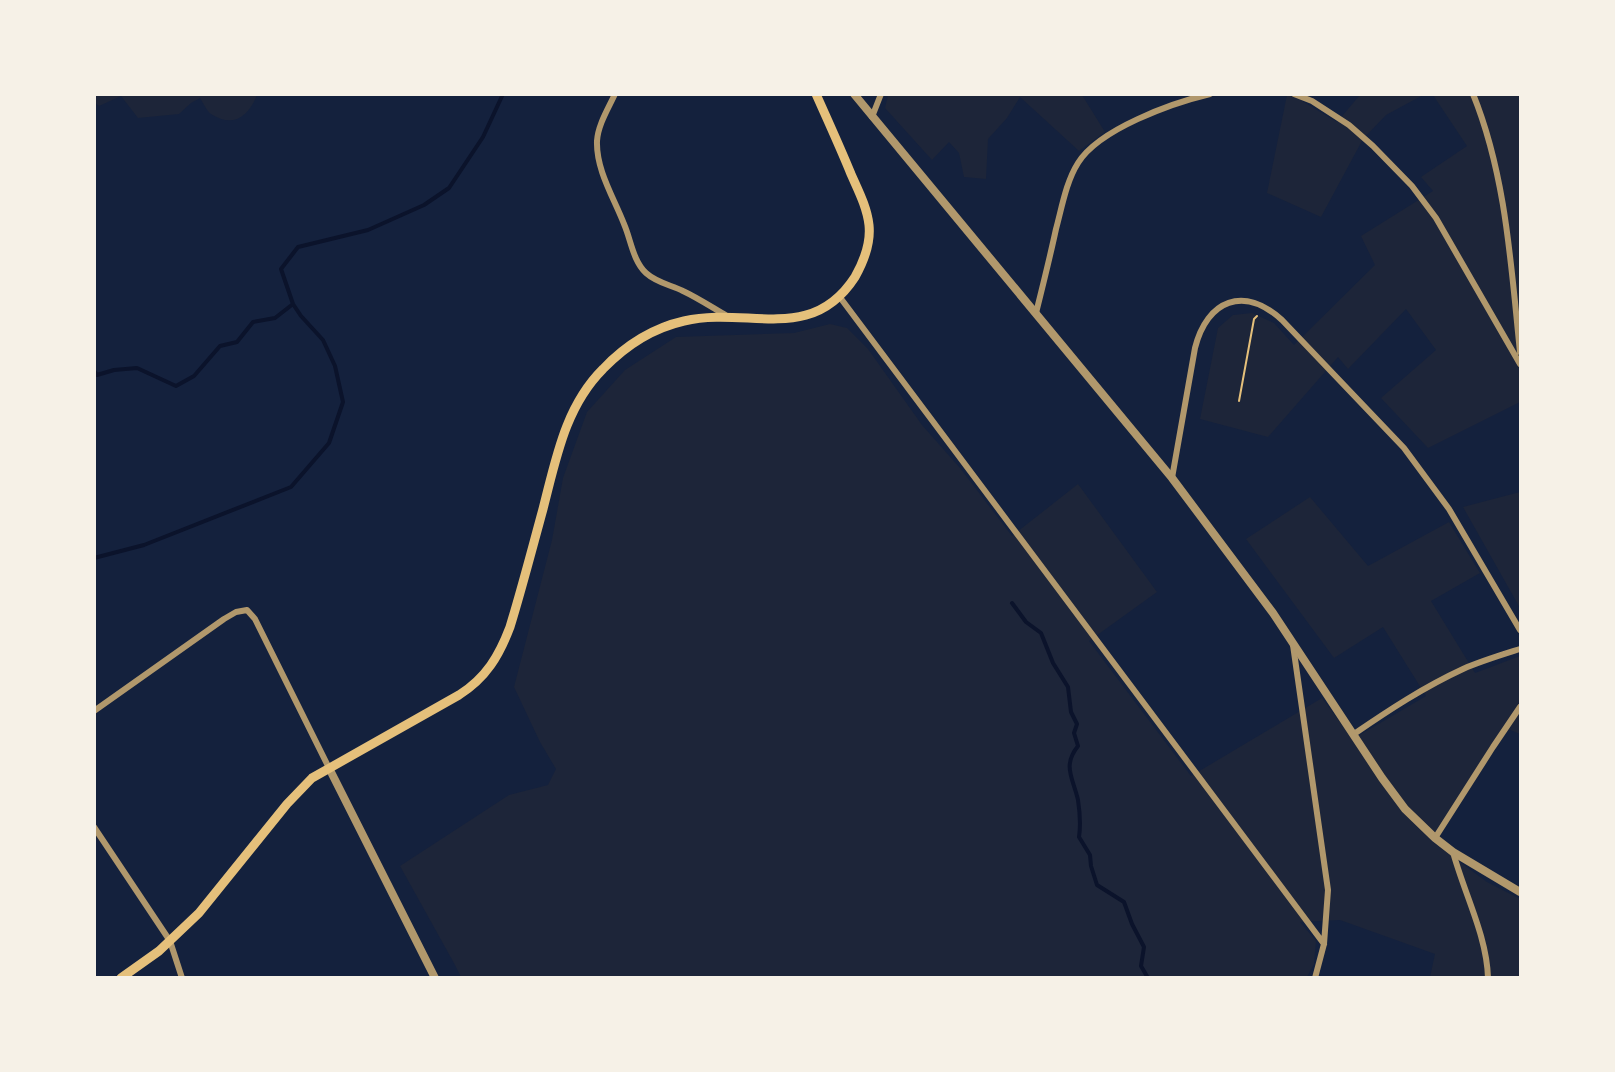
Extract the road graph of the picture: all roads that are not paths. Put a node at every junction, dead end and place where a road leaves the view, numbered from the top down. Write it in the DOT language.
graph roads {
  1 [pos="615,94"];
  2 [pos="816,94"];
  3 [pos="854,94"];
  4 [pos="881,94"];
  5 [pos="1210,94"];
  6 [pos="1294,94"];
  7 [pos="1473,94"];
  8 [pos="872,117"];
  9 [pos="839,296"];
  10 [pos="1036,313"];
  11 [pos="729,318"];
  12 [pos="1521,352"];
  13 [pos="1521,364"];
  14 [pos="1172,478"];
  15 [pos="1521,630"];
  16 [pos="1293,641"];
  17 [pos="1521,649"];
  18 [pos="1521,707"];
  19 [pos="94,711"];
  20 [pos="1354,734"];
  21 [pos="329,768"];
  22 [pos="94,828"];
  23 [pos="1435,838"];
  24 [pos="1453,852"];
  25 [pos="1521,892"];
  26 [pos="170,941"];
  27 [pos="1324,944"];
  28 [pos="121,978"];
  29 [pos="182,978"];
  30 [pos="435,978"];
  31 [pos="1316,978"];
  32 [pos="1488,978"];
  1 -- 11 [label="street"];
  2 -- 9 [label="main road"];
  3 -- 8 [label="street"];
  4 -- 8 [label="street"];
  5 -- 10 [label="street"];
  6 -- 13 [label="street"];
  7 -- 12 [label="street"];
  8 -- 10 [label="street"];
  9 -- 11 [label="main road"];
  9 -- 27 [label="street"];
  10 -- 14 [label="street"];
  11 -- 21 [label="main road"];
  14 -- 15 [label="street"];
  14 -- 16 [label="street"];
  16 -- 20 [label="street"];
  16 -- 27 [label="street"];
  17 -- 20 [label="street"];
  18 -- 23 [label="street"];
  19 -- 21 [label="street"];
  20 -- 23 [label="street"];
  21 -- 26 [label="main road"];
  21 -- 30 [label="street"];
  22 -- 26 [label="street"];
  23 -- 24 [label="street"];
  24 -- 25 [label="street"];
  24 -- 32 [label="street"];
  26 -- 28 [label="main road"];
  26 -- 29 [label="street"];
  27 -- 31 [label="street"];
}
